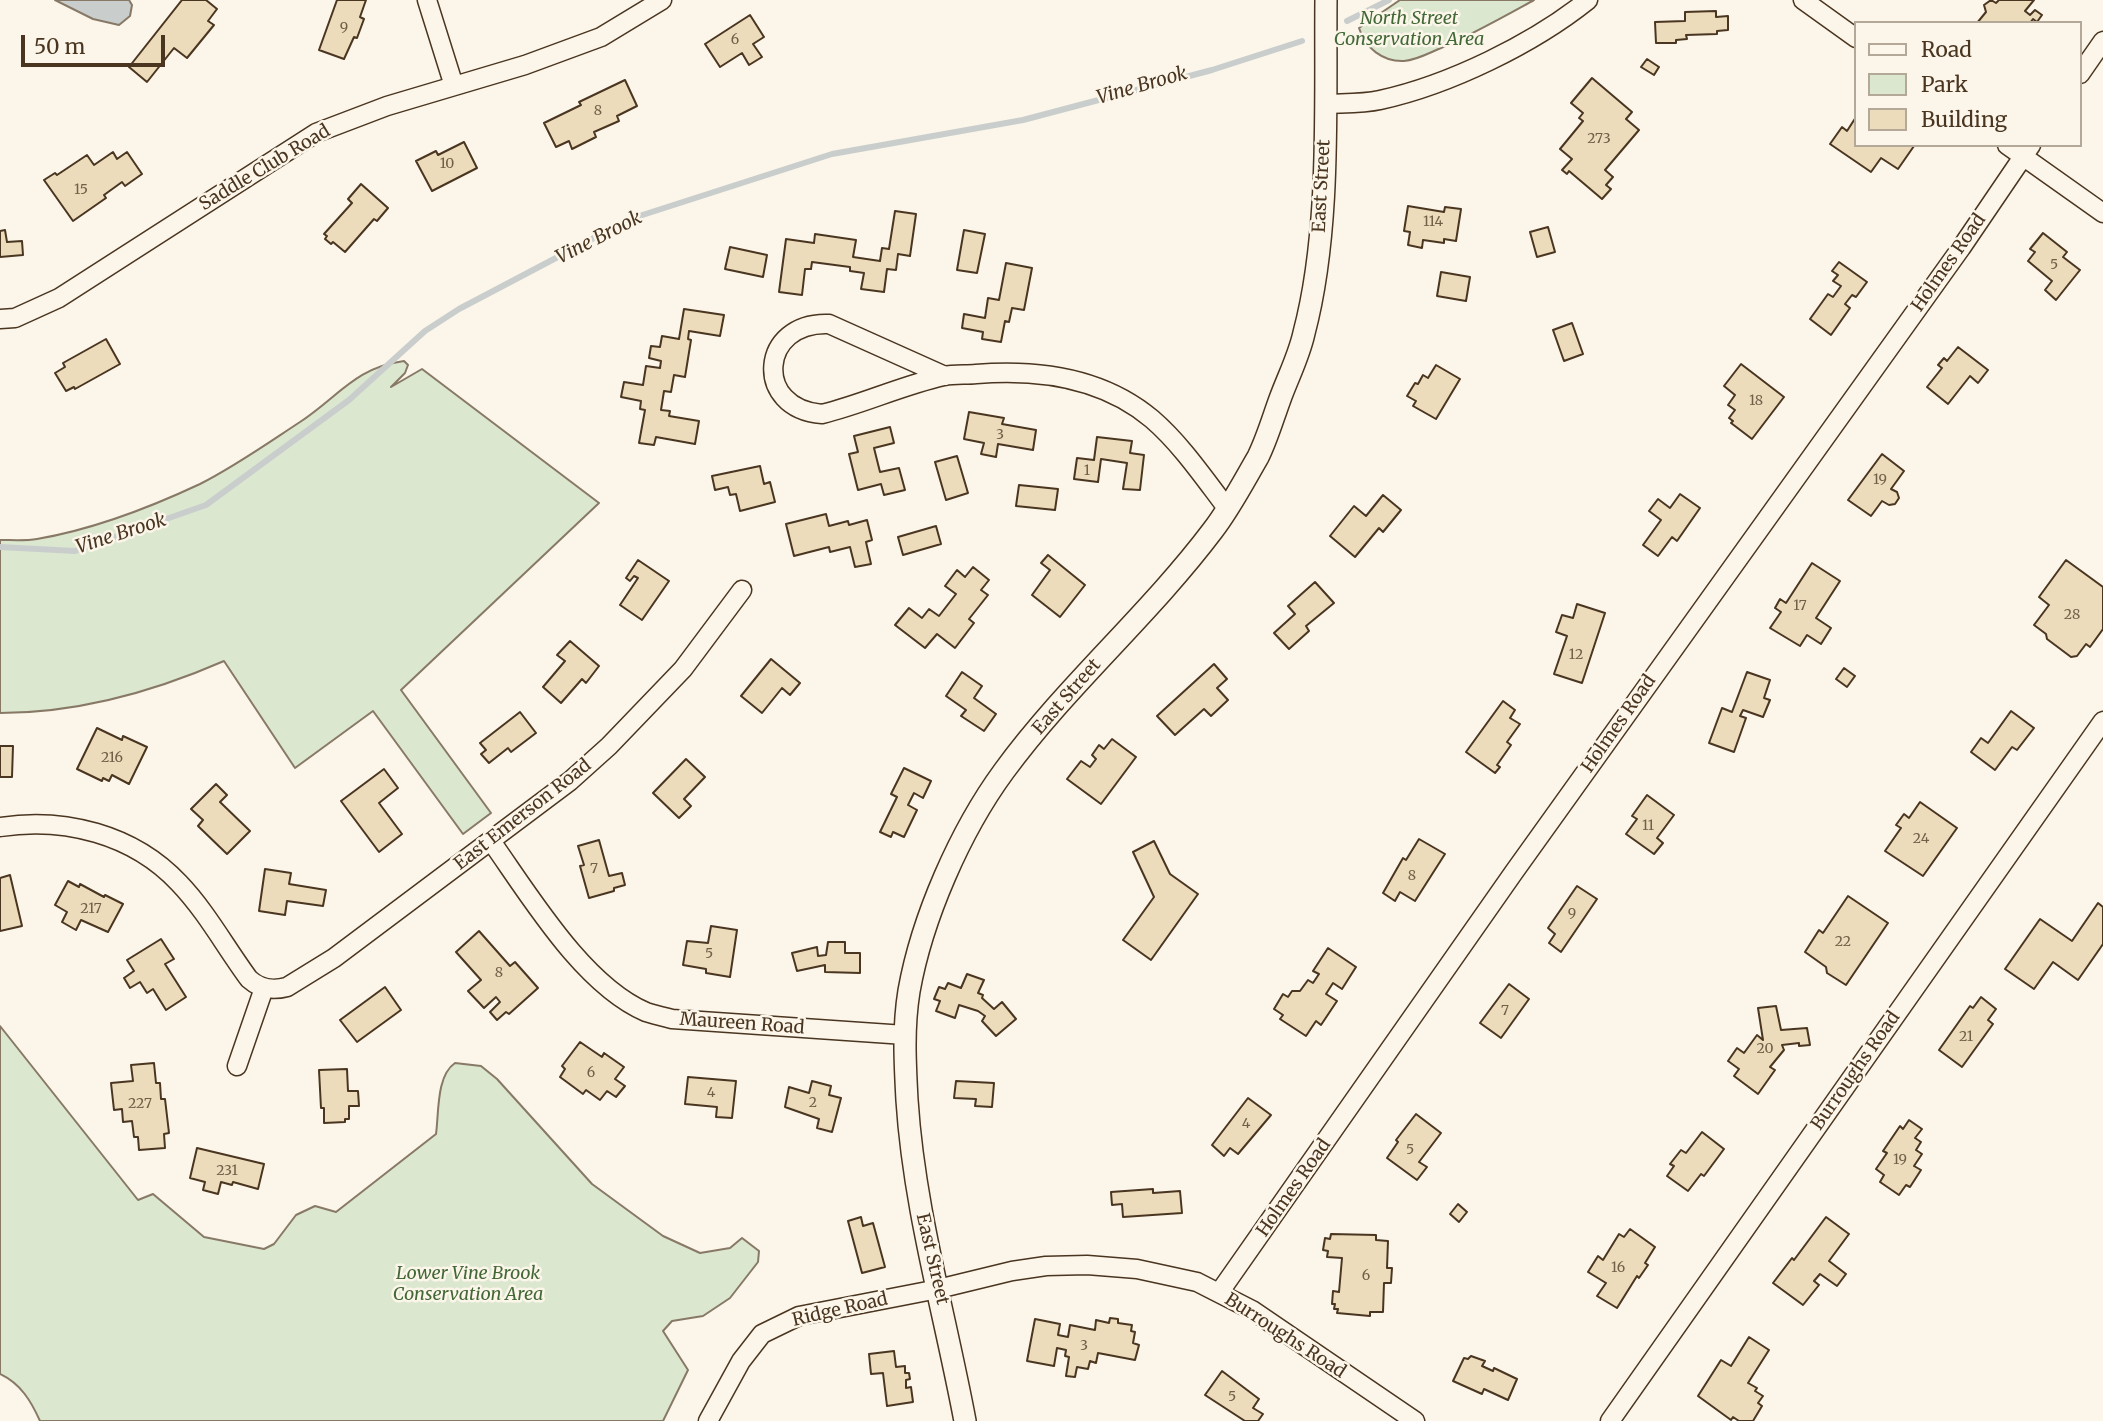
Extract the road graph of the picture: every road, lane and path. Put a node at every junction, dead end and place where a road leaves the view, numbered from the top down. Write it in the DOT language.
graph roads {
  1 [pos="428,0"];
  2 [pos="662,0"];
  3 [pos="1326,0"];
  4 [pos="1588,0"];
  5 [pos="1803,0"];
  6 [pos="1854,37"];
  7 [pos="2103,41"];
  8 [pos="2082,71"];
  9 [pos="454,86"];
  10 [pos="1325,104"];
  11 [pos="2027,151"];
  12 [pos="2103,213"];
  13 [pos="0,319"];
  14 [pos="945,376"];
  15 [pos="1227,508"];
  16 [pos="743,590"];
  17 [pos="2103,721"];
  18 [pos="0,827"];
  19 [pos="491,841"];
  20 [pos="264,988"];
  21 [pos="905,1035"];
  22 [pos="237,1066"];
  23 [pos="938,1289"];
  24 [pos="1219,1293"];
  25 [pos="708,1421"];
  26 [pos="965,1421"];
  27 [pos="1415,1421"];
  28 [pos="1610,1421"];
  1 -- 9 [label="street"];
  2 -- 9 [label="street, Saddle Club Road"];
  3 -- 10 [label="street, East Street"];
  4 -- 10 [label="street"];
  5 -- 6 [label="street"];
  7 -- 8 [label="street"];
  9 -- 13 [label="street, Saddle Club Road"];
  10 -- 15 [label="street, East Street"];
  11 -- 12 [label="street"];
  11 -- 24 [label="street, Holmes Road"];
  14 -- 14 [label="street"];
  14 -- 15 [label="street"];
  15 -- 21 [label="street, East Street"];
  16 -- 19 [label="street, East Emerson Road"];
  17 -- 28 [label="street, Burroughs Road"];
  18 -- 20 [label="street"];
  19 -- 20 [label="street, East Emerson Road"];
  19 -- 21 [label="street, Maureen Road"];
  20 -- 22 [label="street"];
  21 -- 23 [label="street, East Street"];
  23 -- 24 [label="street, Burroughs Road"];
  23 -- 25 [label="street, Ridge Road"];
  23 -- 26 [label="street, East Street"];
  24 -- 27 [label="street, Burroughs Road"];
}
